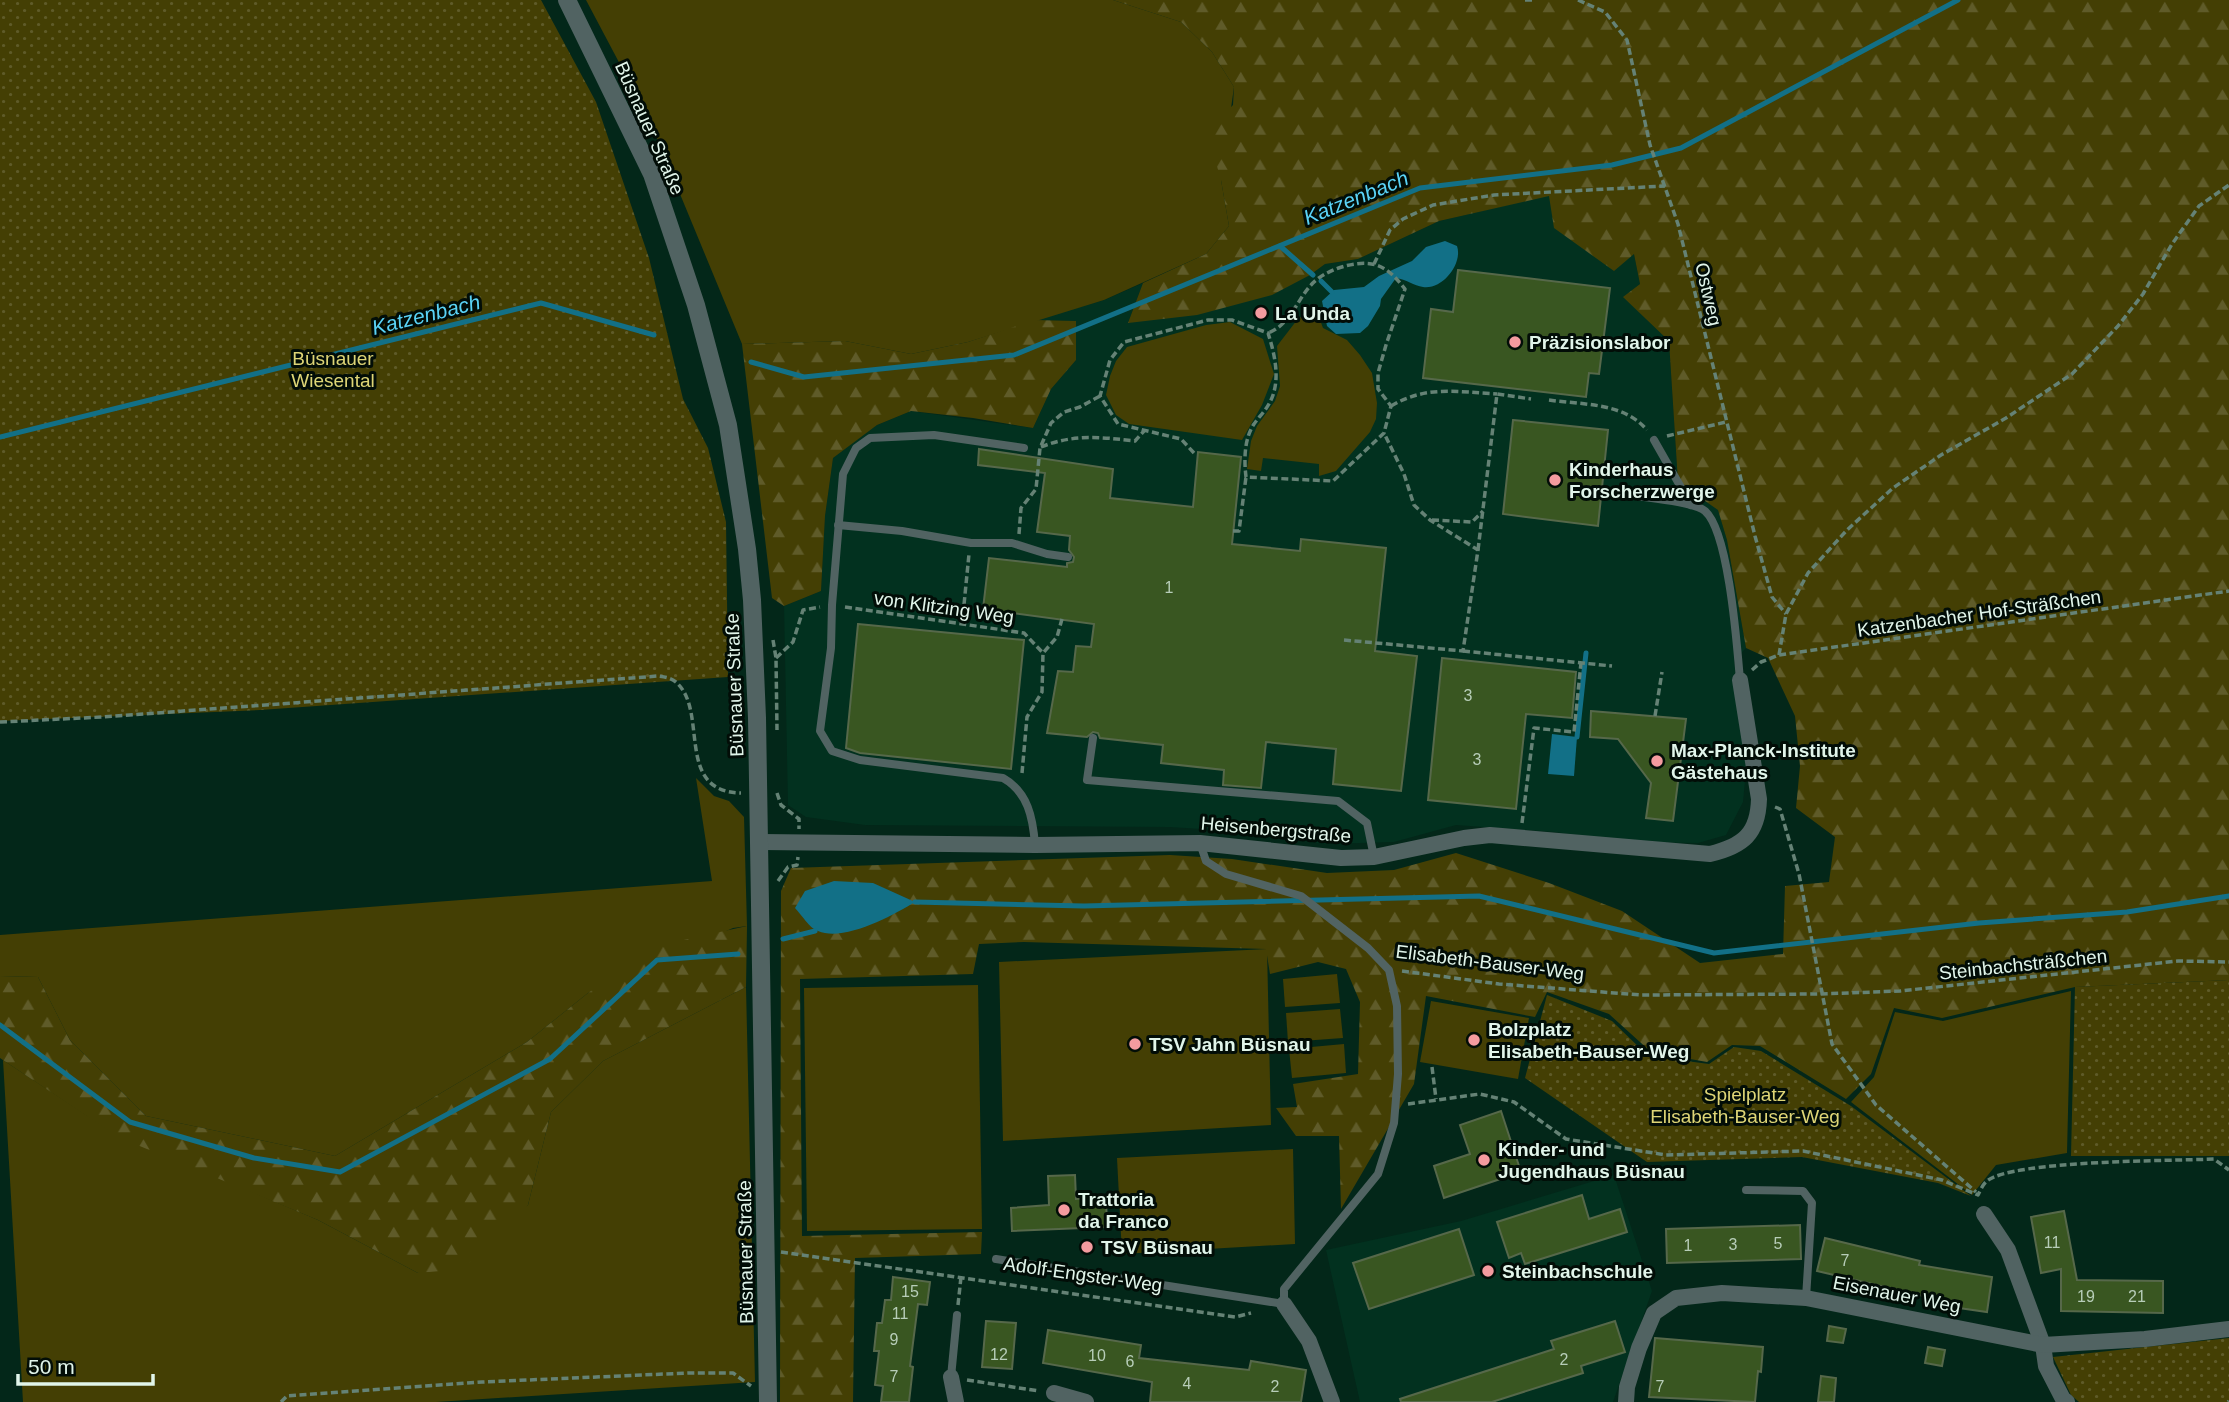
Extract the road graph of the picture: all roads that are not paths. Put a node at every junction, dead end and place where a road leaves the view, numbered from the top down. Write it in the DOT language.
graph roads {
  1 [pos="567,0"];
  2 [pos="1654,440"];
  3 [pos="1024,448"];
  4 [pos="1620,494"];
  5 [pos="1691,505"];
  6 [pos="838,525"];
  7 [pos="1068,557"];
  8 [pos="1740,680"];
  9 [pos="1093,738"];
  10 [pos="759,842"];
  11 [pos="1200,842"];
  12 [pos="1035,845"];
  13 [pos="1374,857"];
  14 [pos="1746,1190"];
  15 [pos="1984,1214"];
  16 [pos="996,1259"];
  17 [pos="1806,1298"];
  18 [pos="1283,1304"];
  19 [pos="957,1315"];
  20 [pos="2229,1329"];
  21 [pos="2043,1345"];
  22 [pos="951,1377"];
  23 [pos="1054,1393"];
  24 [pos="762,1395"];
  25 [pos="956,1402"];
  26 [pos="1086,1402"];
  27 [pos="1332,1402"];
  28 [pos="1626,1402"];
  29 [pos="2067,1402"];
  1 -- 10 [label="street, Büsnauer Straße"];
  2 -- 5 [label="lane"];
  3 -- 6 [label="lane"];
  4 -- 5 [label="lane"];
  5 -- 8 [label="lane"];
  6 -- 7 [label="lane"];
  6 -- 12 [label="lane"];
  8 -- 13 [label="street, Heisenbergstraße"];
  9 -- 13 [label="lane"];
  10 -- 12 [label="street, Heisenbergstraße"];
  10 -- 24 [label="street, Büsnauer Straße"];
  11 -- 12 [label="street, Heisenbergstraße"];
  11 -- 13 [label="street, Heisenbergstraße"];
  11 -- 18 [label="lane, Elisabeth-Bauser-Weg"];
  14 -- 17 [label="lane"];
  15 -- 21 [label="street"];
  16 -- 18 [label="lane"];
  17 -- 21 [label="street, Eisenauer Weg"];
  17 -- 28 [label="street, Eisenauer Weg"];
  18 -- 27 [label="street"];
  19 -- 22 [label="lane"];
  20 -- 21 [label="street, Eisenauer Weg"];
  21 -- 29 [label="street"];
  22 -- 25 [label="street"];
  23 -- 26 [label="street"];
}
